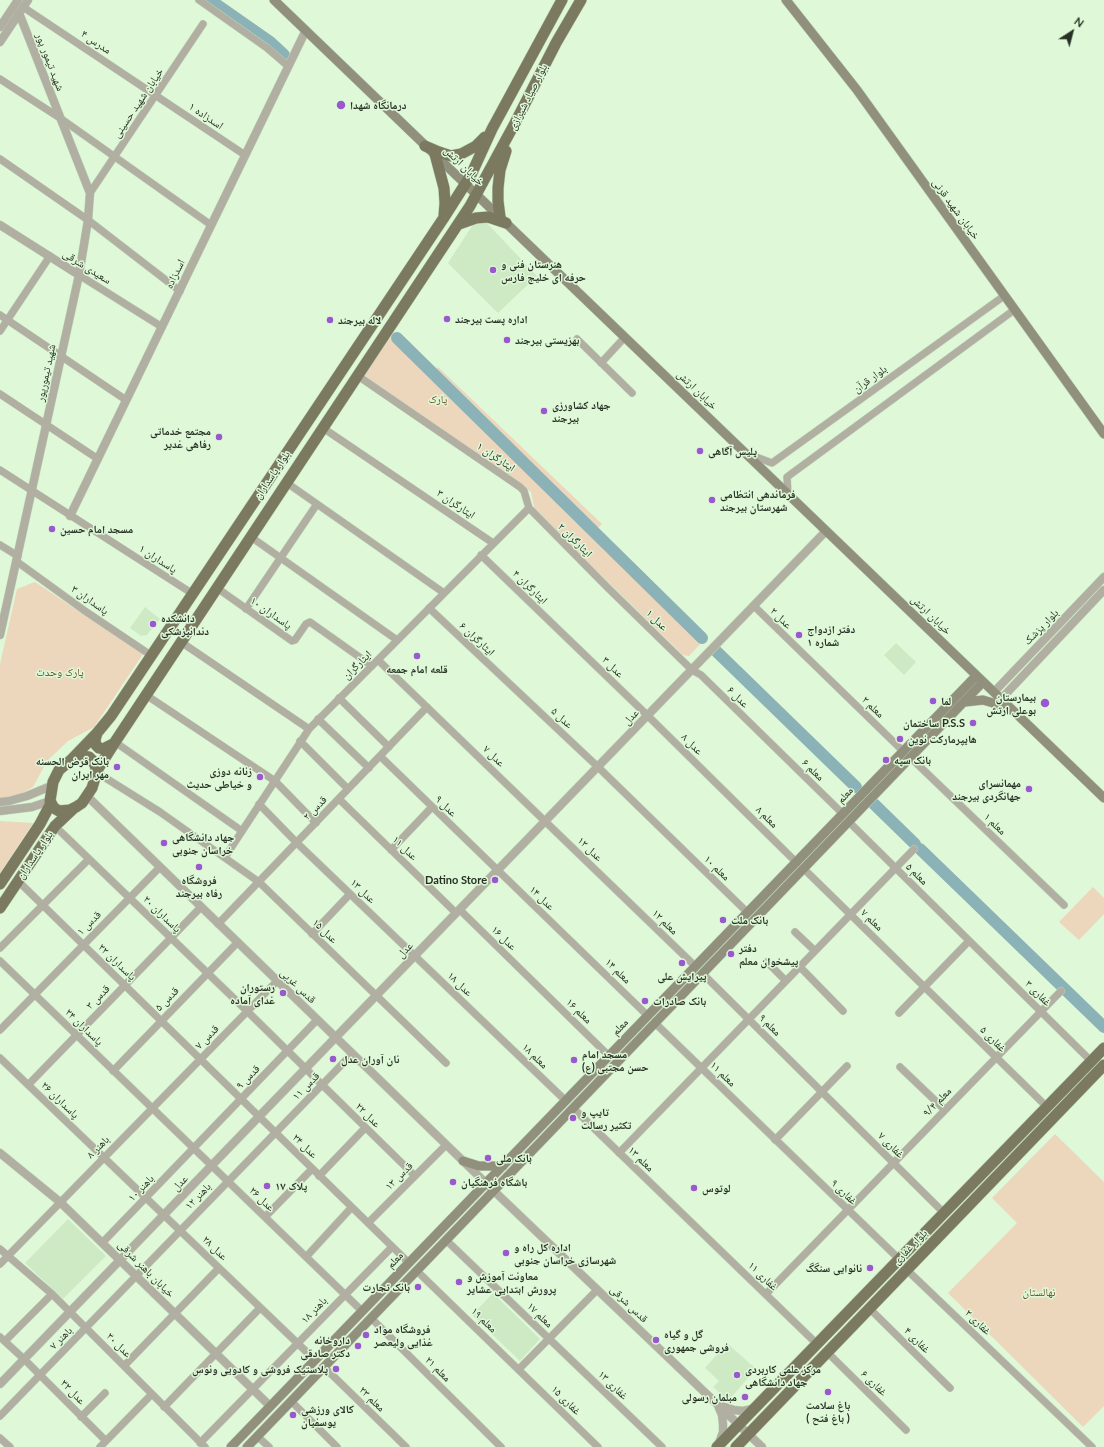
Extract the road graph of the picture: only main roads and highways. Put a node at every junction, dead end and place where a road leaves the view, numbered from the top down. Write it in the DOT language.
graph roads {
  1 [pos="274,0"];
  2 [pos="562,0"];
  3 [pos="581,0"];
  4 [pos="786,0"];
  5 [pos="515,123"];
  6 [pos="492,129"];
  7 [pos="425,146"];
  8 [pos="434,154"];
  9 [pos="465,184"];
  10 [pos="477,195"];
  11 [pos="443,219"];
  12 [pos="503,220"];
  13 [pos="458,224"];
  14 [pos="1104,434"];
  15 [pos="976,676"];
  16 [pos="984,682"];
  17 [pos="966,702"];
  18 [pos="1016,714"];
  19 [pos="97,733"];
  20 [pos="114,743"];
  21 [pos="907,755"];
  22 [pos="71,760"];
  23 [pos="96,772"];
  24 [pos="1104,798"];
  25 [pos="50,802"];
  26 [pos="76,807"];
  27 [pos="0,884"];
  28 [pos="0,908"];
  29 [pos="1104,1048"];
  30 [pos="1104,1065"];
  31 [pos="463,1161"];
  32 [pos="503,1166"];
  33 [pos="231,1447"];
  34 [pos="247,1447"];
  35 [pos="716,1447"];
  36 [pos="736,1447"];
  1 -- 7 [label="main road, خیابان ارتش"];
  2 -- 6 [label="main road, بلوار صیاد شیرازی"];
  3 -- 5 [label="main road, بلوار صیاد شیرازی"];
  4 -- 14 [label="main road, خیابان شهید قرنی"];
  5 -- 10 [label="main road, بلوار صیاد شیرازی"];
  5 -- 12 [label="main road"];
  6 -- 7 [label="main road"];
  6 -- 9 [label="main road, بلوار صیاد شیرازی"];
  7 -- 8 [label="main road, خیابان ارتش"];
  8 -- 9 [label="main road, خیابان ارتش"];
  8 -- 11 [label="main road"];
  9 -- 10 [label="main road, خیابان ارتش"];
  9 -- 11 [label="main road, بلوار پاسداران"];
  10 -- 12 [label="main road, خیابان ارتش"];
  10 -- 13 [label="main road, بلوار پاسداران"];
  11 -- 19 [label="main road, بلوار پاسداران"];
  12 -- 13 [label="main road"];
  12 -- 15 [label="main road, خیابان ارتش"];
  13 -- 20 [label="main road, بلوار پاسداران"];
  15 -- 16 [label="main road, خیابان ارتش"];
  15 -- 21 [label="main road, معلم"];
  16 -- 17 [label="main road, معلم"];
  16 -- 18 [label="main road, خیابان ارتش"];
  17 -- 18 [label="main road"];
  17 -- 21 [label="main road, معلم"];
  18 -- 24 [label="main road, خیابان ارتش"];
  19 -- 20 [label="main road"];
  19 -- 22 [label="main road, بلوار پاسداران"];
  20 -- 23 [label="main road, بلوار پاسداران"];
  21 -- 32 [label="main road, معلم"];
  21 -- 34 [label="main road, معلم"];
  22 -- 23 [label="main road"];
  22 -- 25 [label="main road"];
  23 -- 26 [label="main road"];
  25 -- 26 [label="main road"];
  25 -- 27 [label="main road, بلوار پاسداران"];
  26 -- 28 [label="main road, بلوار پاسداران"];
  29 -- 35 [label="main road, بلوار غفاری"];
  30 -- 36 [label="main road, بلوار غفاری"];
  31 -- 32 [label="main road"];
  32 -- 33 [label="main road, معلم"];
}
